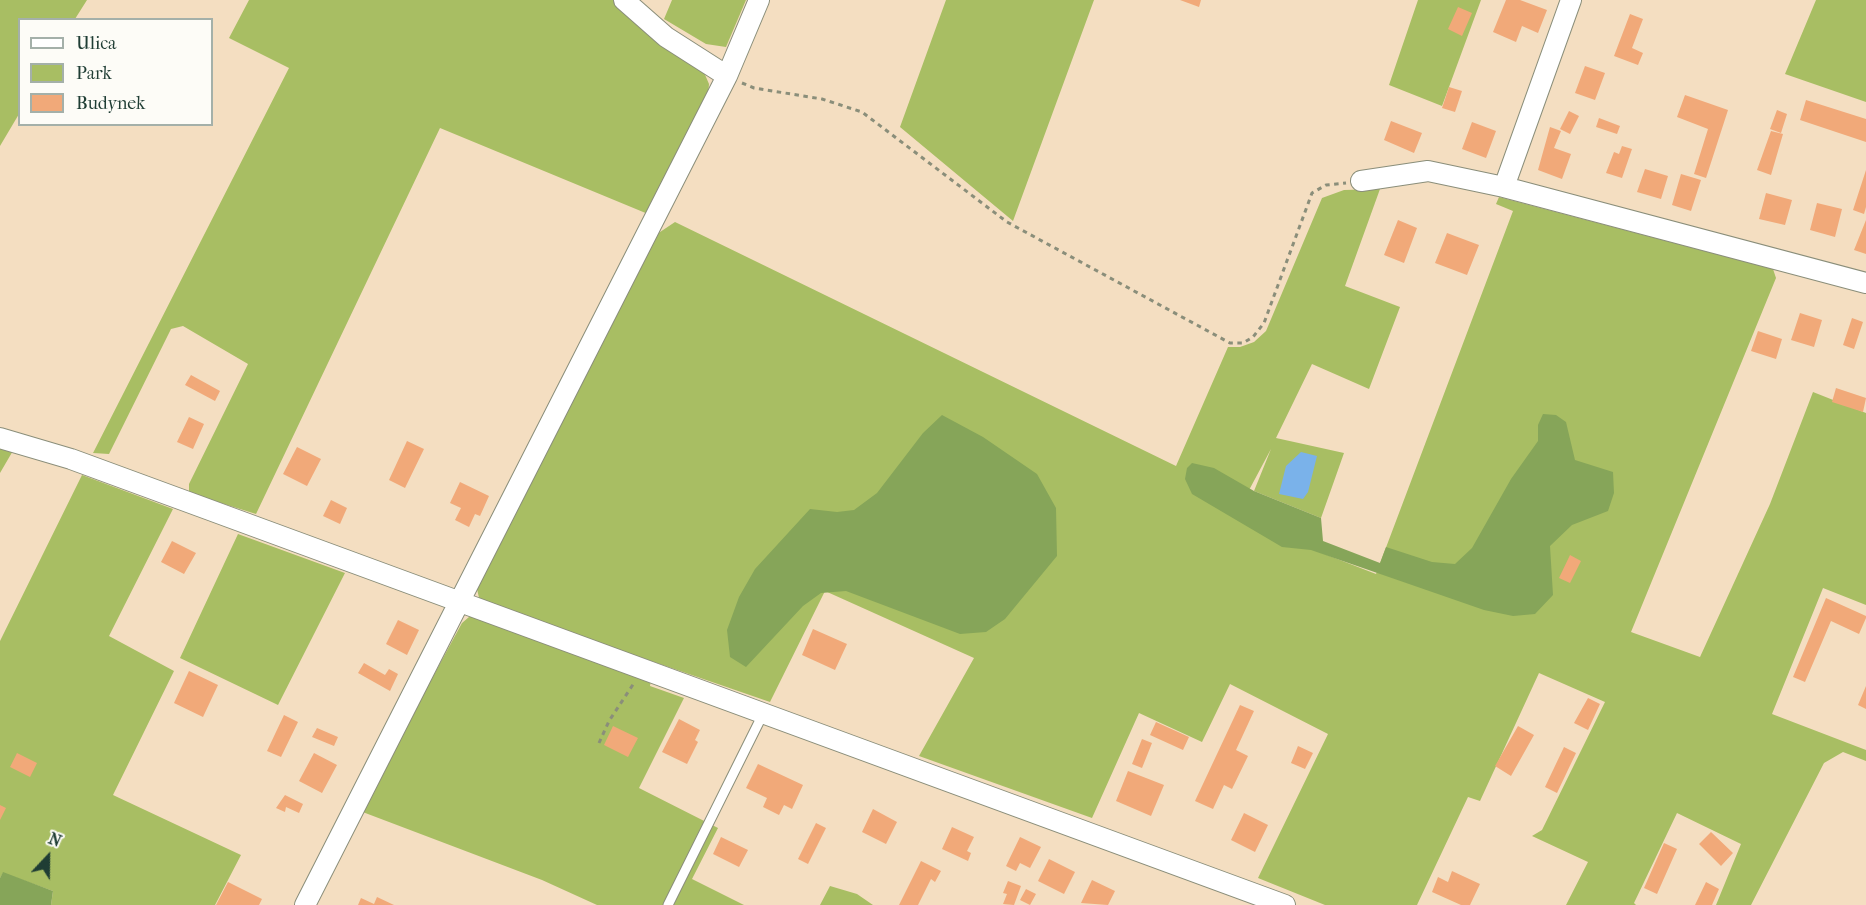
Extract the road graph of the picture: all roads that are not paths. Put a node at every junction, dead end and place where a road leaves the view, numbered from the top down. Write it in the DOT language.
graph roads {
  1 [pos="624,0"];
  2 [pos="759,0"];
  3 [pos="1571,0"];
  4 [pos="727,76"];
  5 [pos="1361,182"];
  6 [pos="1504,188"];
  7 [pos="1866,283"];
  8 [pos="0,438"];
  9 [pos="459,603"];
  10 [pos="763,714"];
  11 [pos="305,905"];
  12 [pos="668,905"];
  13 [pos="1285,905"];
  1 -- 4 [label="street"];
  2 -- 4 [label="street"];
  3 -- 6 [label="street"];
  4 -- 9 [label="street"];
  5 -- 6 [label="street"];
  6 -- 7 [label="street"];
  8 -- 9 [label="street"];
  9 -- 10 [label="street"];
  9 -- 11 [label="street"];
  10 -- 12 [label="lane"];
  10 -- 13 [label="street"];
}
